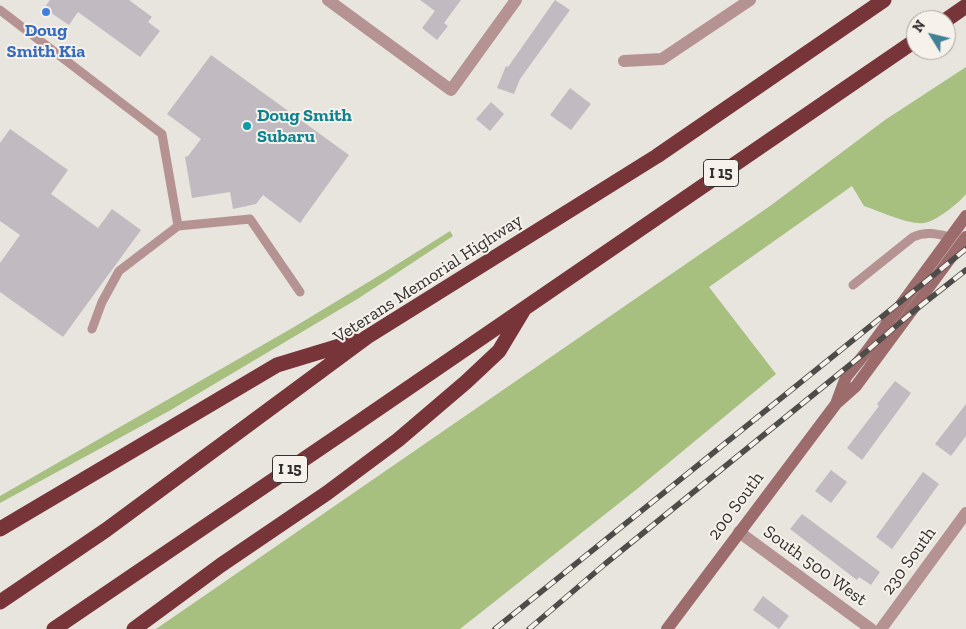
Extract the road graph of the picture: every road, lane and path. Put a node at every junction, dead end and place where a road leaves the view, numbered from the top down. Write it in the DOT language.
graph roads {
  1 [pos="328,0"];
  2 [pos="516,0"];
  3 [pos="750,0"];
  4 [pos="884,0"];
  5 [pos="0,10"];
  6 [pos="906,47"];
  7 [pos="624,61"];
  8 [pos="966,216"];
  9 [pos="178,226"];
  10 [pos="950,237"];
  11 [pos="966,237"];
  12 [pos="853,285"];
  13 [pos="300,292"];
  14 [pos="525,307"];
  15 [pos="92,329"];
  16 [pos="367,337"];
  17 [pos="835,405"];
  18 [pos="966,513"];
  19 [pos="0,529"];
  20 [pos="738,532"];
  21 [pos="0,602"];
  22 [pos="54,629"];
  23 [pos="134,629"];
  24 [pos="667,629"];
  25 [pos="871,629"];
  26 [pos="881,629"];
  1 -- 2 [label="street"];
  3 -- 7 [label="street"];
  4 -- 16 [label="highway, Veterans Memorial Highway"];
  5 -- 9 [label="lane"];
  6 -- 14 [label="highway, I 15"];
  8 -- 10 [label="street, 200 South"];
  9 -- 13 [label="lane"];
  9 -- 15 [label="lane"];
  10 -- 12 [label="lane"];
  10 -- 17 [label="street, 200 South"];
  11 -- 17 [label="street, 200 South"];
  14 -- 22 [label="highway, I 15"];
  14 -- 23 [label="highway"];
  16 -- 19 [label="highway"];
  16 -- 21 [label="highway, Veterans Memorial Highway"];
  17 -- 20 [label="street, 200 South"];
  18 -- 26 [label="street, 230 South"];
  20 -- 24 [label="street, 200 South"];
  20 -- 25 [label="street, South 500 West"];
}
